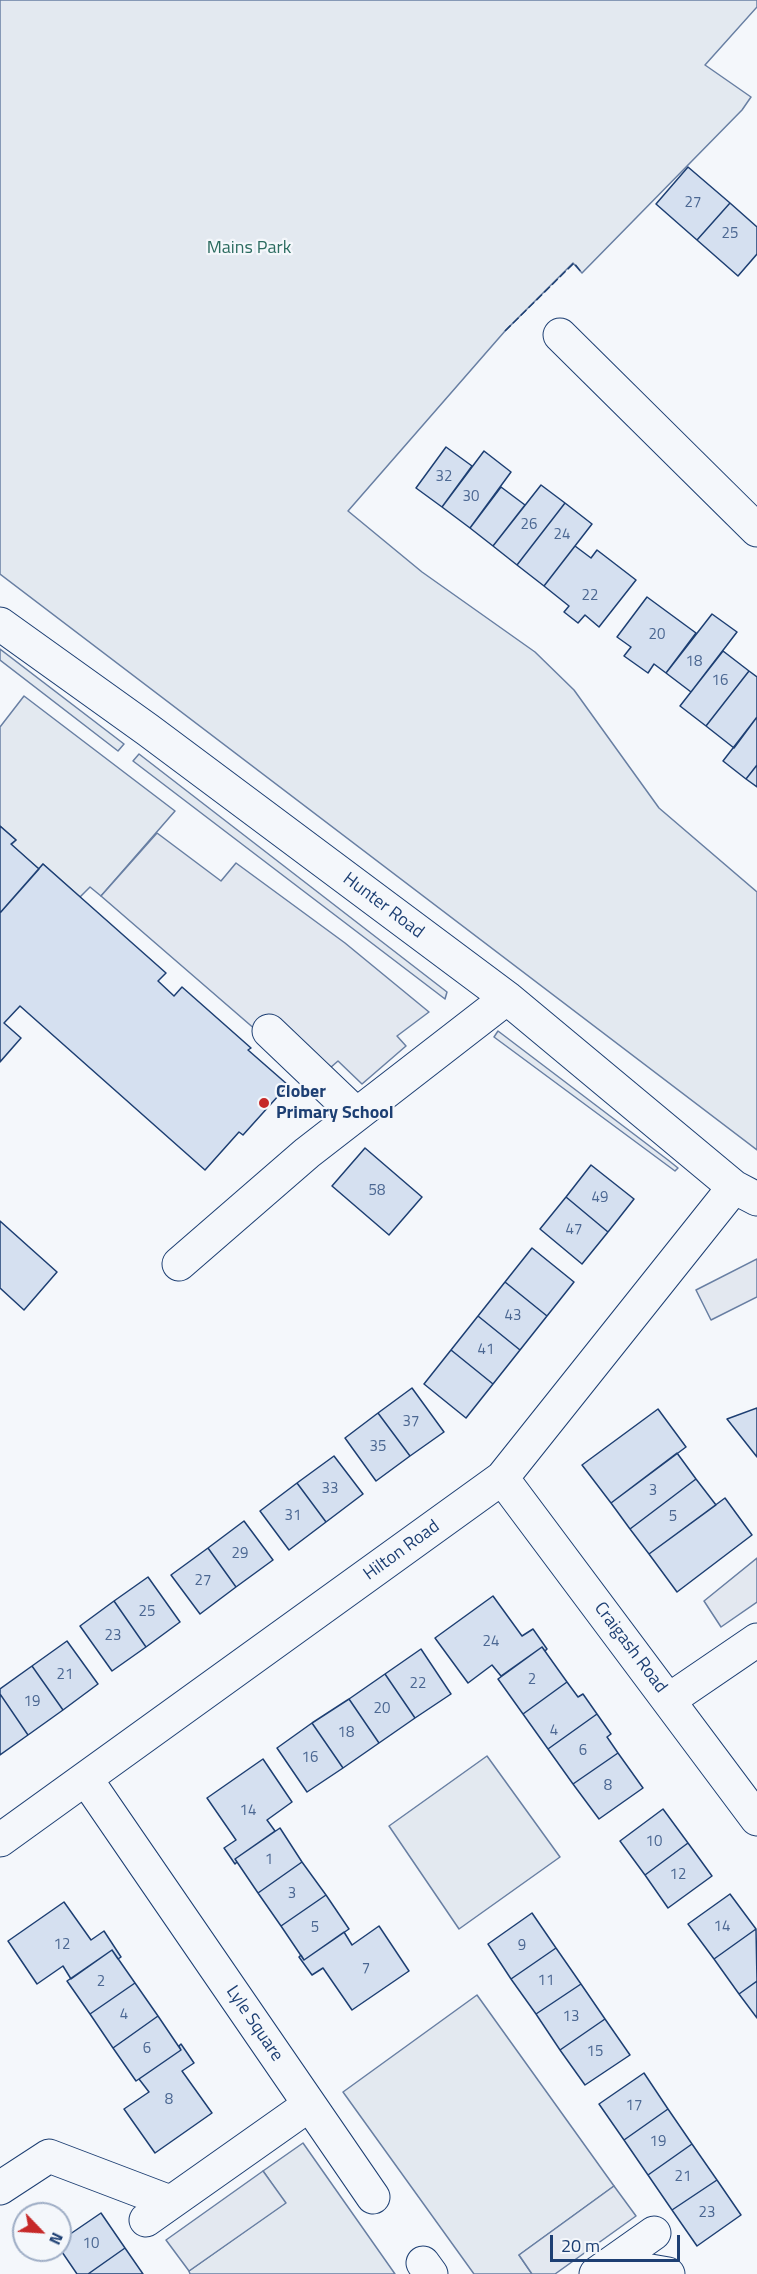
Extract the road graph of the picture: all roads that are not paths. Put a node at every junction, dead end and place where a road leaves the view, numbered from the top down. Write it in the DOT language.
graph roads {
  1 [pos="560,334"];
  2 [pos="757,530"];
  3 [pos="0,624"];
  4 [pos="507,998"];
  5 [pos="269,1031"];
  6 [pos="356,1114"];
  7 [pos="745,1193"];
  8 [pos="179,1264"];
  9 [pos="502,1478"];
  10 [pos="757,1640"];
  11 [pos="669,1700"];
  12 [pos="86,1779"];
  13 [pos="757,1819"];
  14 [pos="0,1840"];
  15 [pos="309,2105"];
  16 [pos="0,2188"];
  17 [pos="373,2197"];
  18 [pos="654,2233"];
  19 [pos="603,2269"];
  20 [pos="668,2274"];
  1 -- 2 [label="street"];
  3 -- 4 [label="street, Hunter Road"];
  4 -- 6 [label="street"];
  4 -- 7 [label="street, Hunter Road"];
  5 -- 6 [label="street"];
  6 -- 8 [label="street"];
  7 -- 9 [label="street, Hilton Road"];
  9 -- 11 [label="street, Craigash Road"];
  9 -- 12 [label="street, Hilton Road"];
  10 -- 11 [label="street"];
  11 -- 13 [label="street, Craigash Road"];
  12 -- 14 [label="street, Hilton Road"];
  12 -- 15 [label="street, Lyle Square"];
  15 -- 16 [label="street"];
  15 -- 17 [label="street, Lyle Square"];
  18 -- 19 [label="street"];
  19 -- 20 [label="street"];
}
